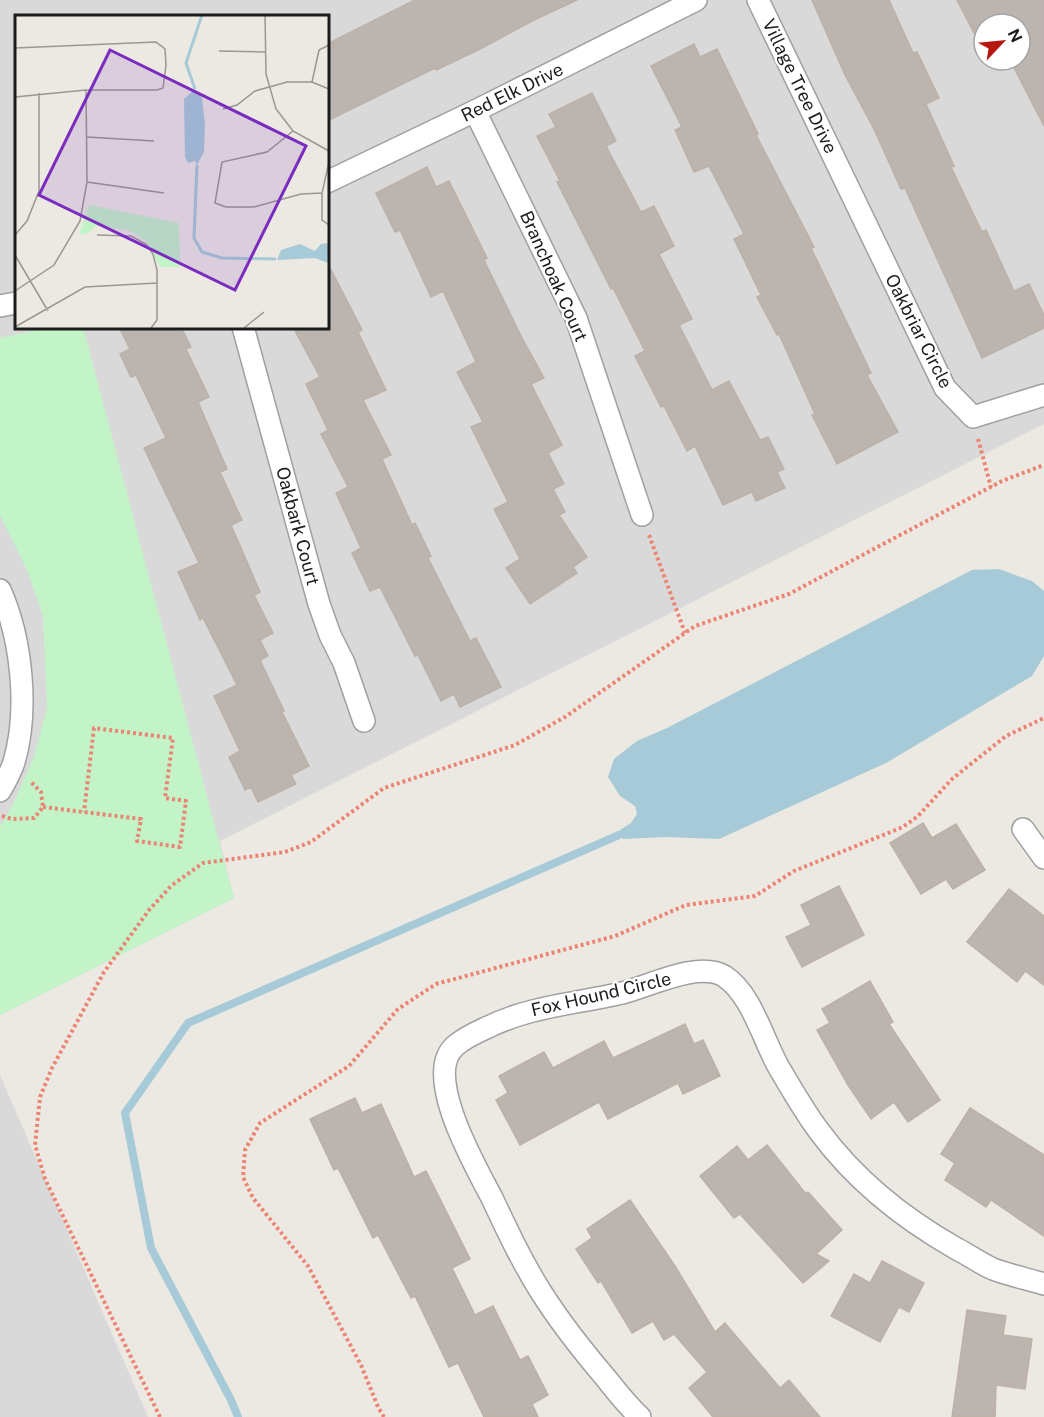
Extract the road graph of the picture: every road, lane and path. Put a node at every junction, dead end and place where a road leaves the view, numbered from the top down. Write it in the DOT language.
graph roads {
  1 [pos="696,0"];
  2 [pos="759,0"];
  3 [pos="475,111"];
  4 [pos="841,172"];
  5 [pos="328,182"];
  6 [pos="15,303"];
  7 [pos="0,306"];
  8 [pos="243,328"];
  9 [pos="1044,395"];
  10 [pos="973,417"];
  11 [pos="1044,465"];
  12 [pos="991,487"];
  13 [pos="642,515"];
  14 [pos="0,590"];
  15 [pos="685,633"];
  16 [pos="364,721"];
  17 [pos="14,764"];
  18 [pos="0,791"];
  19 [pos="43,807"];
  20 [pos="84,812"];
  21 [pos="0,815"];
  22 [pos="1023,829"];
  23 [pos="1044,858"];
  24 [pos="1044,1284"];
  25 [pos="160,1417"];
  26 [pos="640,1417"];
  1 -- 3 [label="street, Red Elk Drive"];
  2 -- 4 [label="street, Village Tree Drive"];
  3 -- 5 [label="street, Red Elk Drive"];
  3 -- 13 [label="street, Branchoak Court"];
  4 -- 10 [label="street, Oakbriar Circle"];
  6 -- 7 [label="street"];
  8 -- 16 [label="street, Oakbark Court"];
  9 -- 10 [label="street"];
  10 -- 12 [label="path"];
  11 -- 12 [label="path"];
  12 -- 15 [label="path"];
  13 -- 15 [label="path"];
  14 -- 17 [label="street"];
  15 -- 25 [label="path"];
  17 -- 18 [label="street"];
  17 -- 19 [label="path"];
  19 -- 20 [label="path"];
  19 -- 21 [label="path"];
  20 -- 20 [label="path"];
  22 -- 23 [label="street"];
  24 -- 26 [label="street, Fox Hound Circle"];
}
